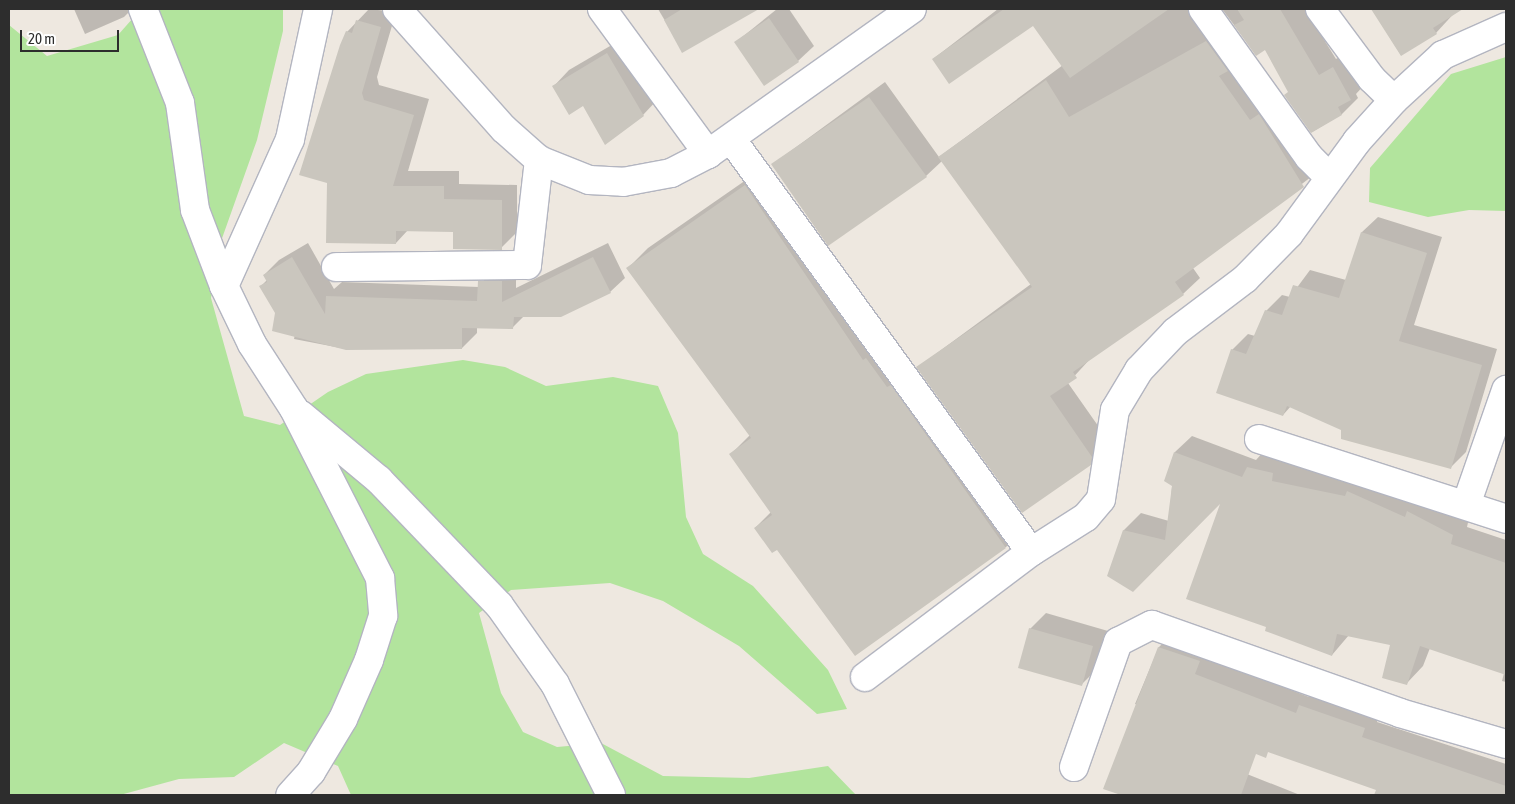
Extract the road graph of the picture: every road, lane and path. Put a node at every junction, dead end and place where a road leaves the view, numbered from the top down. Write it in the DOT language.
graph roads {
  1 [pos="143,9"];
  2 [pos="318,9"];
  3 [pos="397,9"];
  4 [pos="602,9"];
  5 [pos="912,9"];
  6 [pos="1203,9"];
  7 [pos="1320,9"];
  8 [pos="1506,27"];
  9 [pos="1394,100"];
  10 [pos="732,140"];
  11 [pos="708,154"];
  12 [pos="539,160"];
  13 [pos="1329,177"];
  14 [pos="336,267"];
  15 [pos="224,286"];
  16 [pos="1506,390"];
  17 [pos="294,409"];
  18 [pos="1259,439"];
  19 [pos="1466,505"];
  20 [pos="1506,519"];
  21 [pos="1031,552"];
  22 [pos="865,677"];
  23 [pos="1506,744"];
  24 [pos="1074,767"];
  25 [pos="290,795"];
  26 [pos="611,795"];
  1 -- 15 [label="street"];
  2 -- 15 [label="street"];
  3 -- 12 [label="street"];
  4 -- 11 [label="street"];
  5 -- 10 [label="street"];
  6 -- 13 [label="street"];
  7 -- 9 [label="street"];
  8 -- 9 [label="street"];
  9 -- 13 [label="street"];
  10 -- 11 [label="street"];
  10 -- 21 [label="street"];
  11 -- 12 [label="street"];
  12 -- 14 [label="street"];
  13 -- 21 [label="street"];
  15 -- 17 [label="street"];
  16 -- 19 [label="street"];
  17 -- 25 [label="street"];
  17 -- 26 [label="street"];
  18 -- 19 [label="street"];
  19 -- 20 [label="street"];
  21 -- 22 [label="street"];
  23 -- 24 [label="street"];
}
